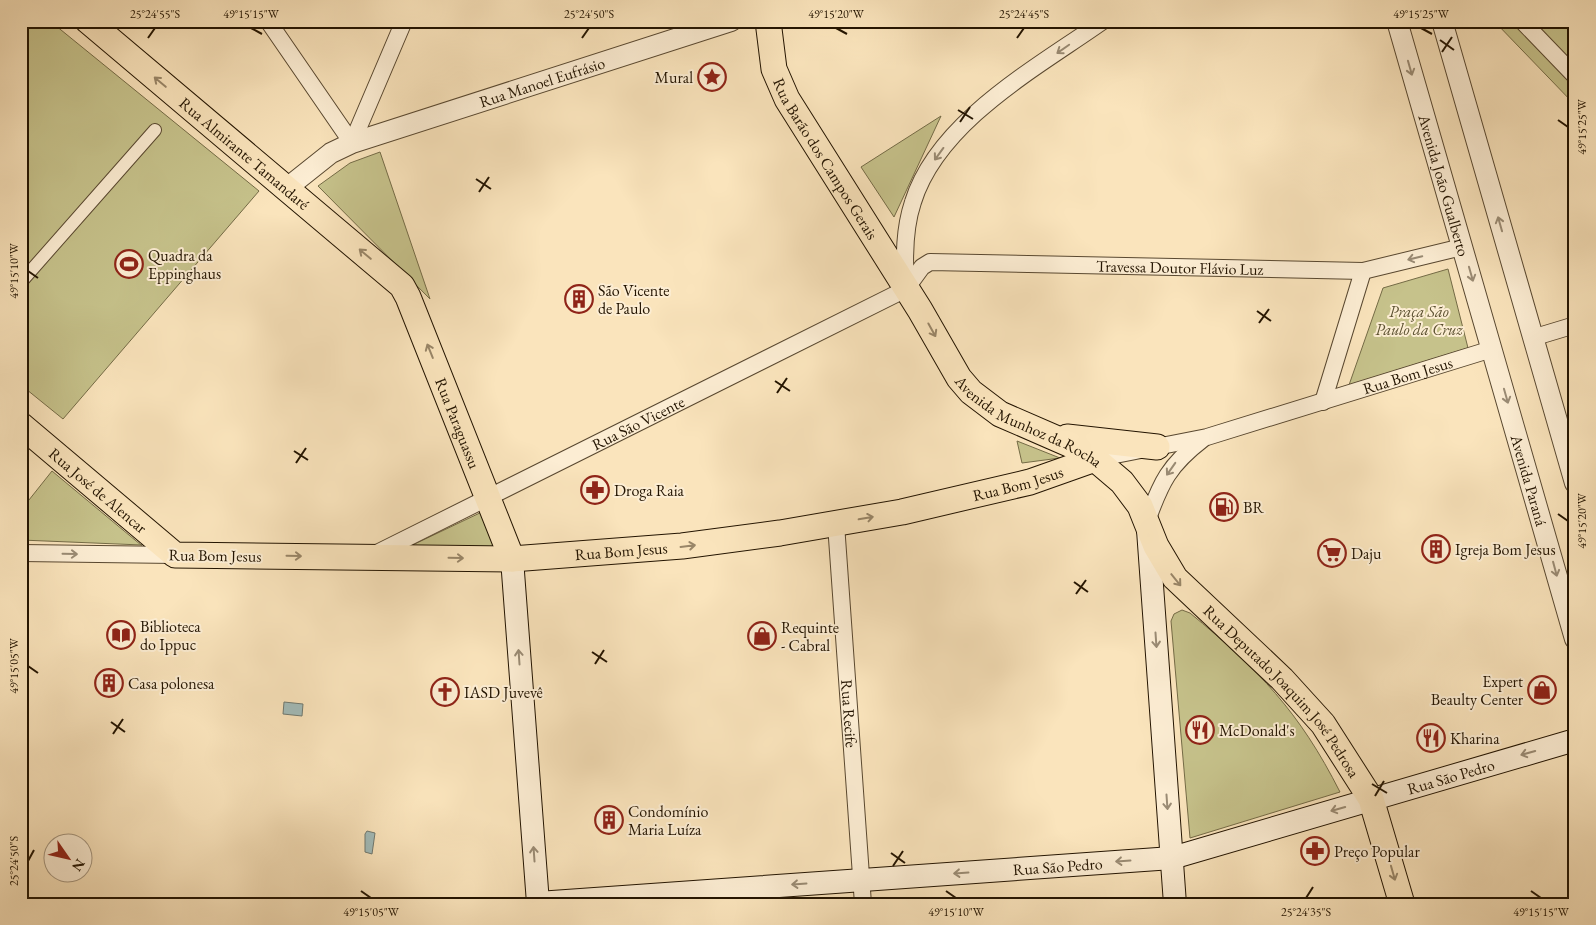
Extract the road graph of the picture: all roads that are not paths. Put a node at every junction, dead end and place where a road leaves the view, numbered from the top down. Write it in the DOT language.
graph roads {
  1 [pos="88,21"];
  2 [pos="268,21"];
  3 [pos="404,21"];
  4 [pos="731,21"];
  5 [pos="768,21"];
  6 [pos="1103,21"];
  7 [pos="1397,21"];
  8 [pos="1442,21"];
  9 [pos="1522,21"];
  10 [pos="1575,76"];
  11 [pos="155,130"];
  12 [pos="352,143"];
  13 [pos="287,188"];
  14 [pos="1462,246"];
  15 [pos="1363,272"];
  16 [pos="21,282"];
  17 [pos="402,286"];
  18 [pos="906,289"];
  19 [pos="1575,326"];
  20 [pos="1532,338"];
  21 [pos="1492,349"];
  22 [pos="1323,402"];
  23 [pos="21,425"];
  24 [pos="1048,433"];
  25 [pos="1207,436"];
  26 [pos="1157,446"];
  27 [pos="1095,459"];
  28 [pos="1575,484"];
  29 [pos="488,499"];
  30 [pos="1147,521"];
  31 [pos="836,524"];
  32 [pos="21,553"];
  33 [pos="175,555"];
  34 [pos="370,557"];
  35 [pos="512,559"];
  36 [pos="1575,639"];
  37 [pos="1575,740"];
  38 [pos="1371,799"];
  39 [pos="1172,858"];
  40 [pos="861,880"];
  41 [pos="534,903"];
  42 [pos="863,904"];
  43 [pos="1175,904"];
  44 [pos="1402,904"];
  13 -- 1 [label="main road, Rua Almirante Tamandaré, one-way"];
  2 -- 12 [label="street"];
  3 -- 12 [label="street"];
  4 -- 12 [label="street, Rua Manoel Eufrásio"];
  5 -- 18 [label="main road, Rua Barão dos Campos Gerais"];
  6 -- 18 [label="street, Avenida Munhoz da Rocha, one-way"];
  7 -- 14 [label="street, Avenida João Gualberto, one-way"];
  20 -- 8 [label="street, one-way"];
  9 -- 10 [label="street"];
  11 -- 16 [label="street"];
  12 -- 13 [label="street, Rua Manoel Eufrásio"];
  17 -- 13 [label="main road, Rua Almirante Tamandaré, one-way"];
  14 -- 15 [label="street, Travessa Doutor Flávio Luz, one-way"];
  14 -- 21 [label="street, Avenida João Gualberto, one-way"];
  15 -- 18 [label="street, Travessa Doutor Flávio Luz"];
  15 -- 22 [label="street"];
  29 -- 17 [label="main road, Rua Paraguassu, one-way"];
  18 -- 24 [label="main road, Avenida Munhoz da Rocha, one-way"];
  18 -- 29 [label="street, Rua São Vicente"];
  19 -- 20 [label="street"];
  20 -- 28 [label="street"];
  21 -- 22 [label="street, Rua Bom Jesus"];
  21 -- 36 [label="street, Avenida Paraná, one-way"];
  22 -- 25 [label="street, Rua Bom Jesus"];
  23 -- 33 [label="main road, Rua José de Alencar"];
  24 -- 26 [label="main road"];
  24 -- 27 [label="main road, Avenida Munhoz da Rocha"];
  25 -- 26 [label="street, Rua Bom Jesus"];
  25 -- 30 [label="street, Rua Bom Jesus, one-way"];
  26 -- 27 [label="street, Rua Bom Jesus"];
  27 -- 30 [label="main road, Avenida Munhoz da Rocha"];
  31 -- 27 [label="main road, Rua Bom Jesus, one-way"];
  29 -- 34 [label="street, Rua São Vicente"];
  29 -- 35 [label="main road, Rua Paraguassu"];
  30 -- 38 [label="main road, Rua Deputado Joaquim José Pedrosa, one-way"];
  30 -- 39 [label="main road, Avenida Munhoz da Rocha, one-way"];
  35 -- 31 [label="main road, Rua Bom Jesus, one-way"];
  31 -- 40 [label="street, Rua Recife"];
  32 -- 33 [label="street, Rua Bom Jesus, one-way"];
  33 -- 34 [label="main road, Rua Bom Jesus, one-way"];
  34 -- 35 [label="main road, Rua Bom Jesus, one-way"];
  41 -- 35 [label="main road, one-way"];
  37 -- 38 [label="main road, Rua São Pedro, one-way"];
  38 -- 39 [label="main road, Rua São Pedro, one-way"];
  38 -- 44 [label="main road, Rua Deputado Joaquim José Pedrosa, one-way"];
  39 -- 40 [label="main road, Rua São Pedro, one-way"];
  39 -- 43 [label="main road, Avenida Munhoz da Rocha"];
  40 -- 41 [label="main road, Rua São Pedro, one-way"];
  40 -- 42 [label="street, Rua Recife"];
}
